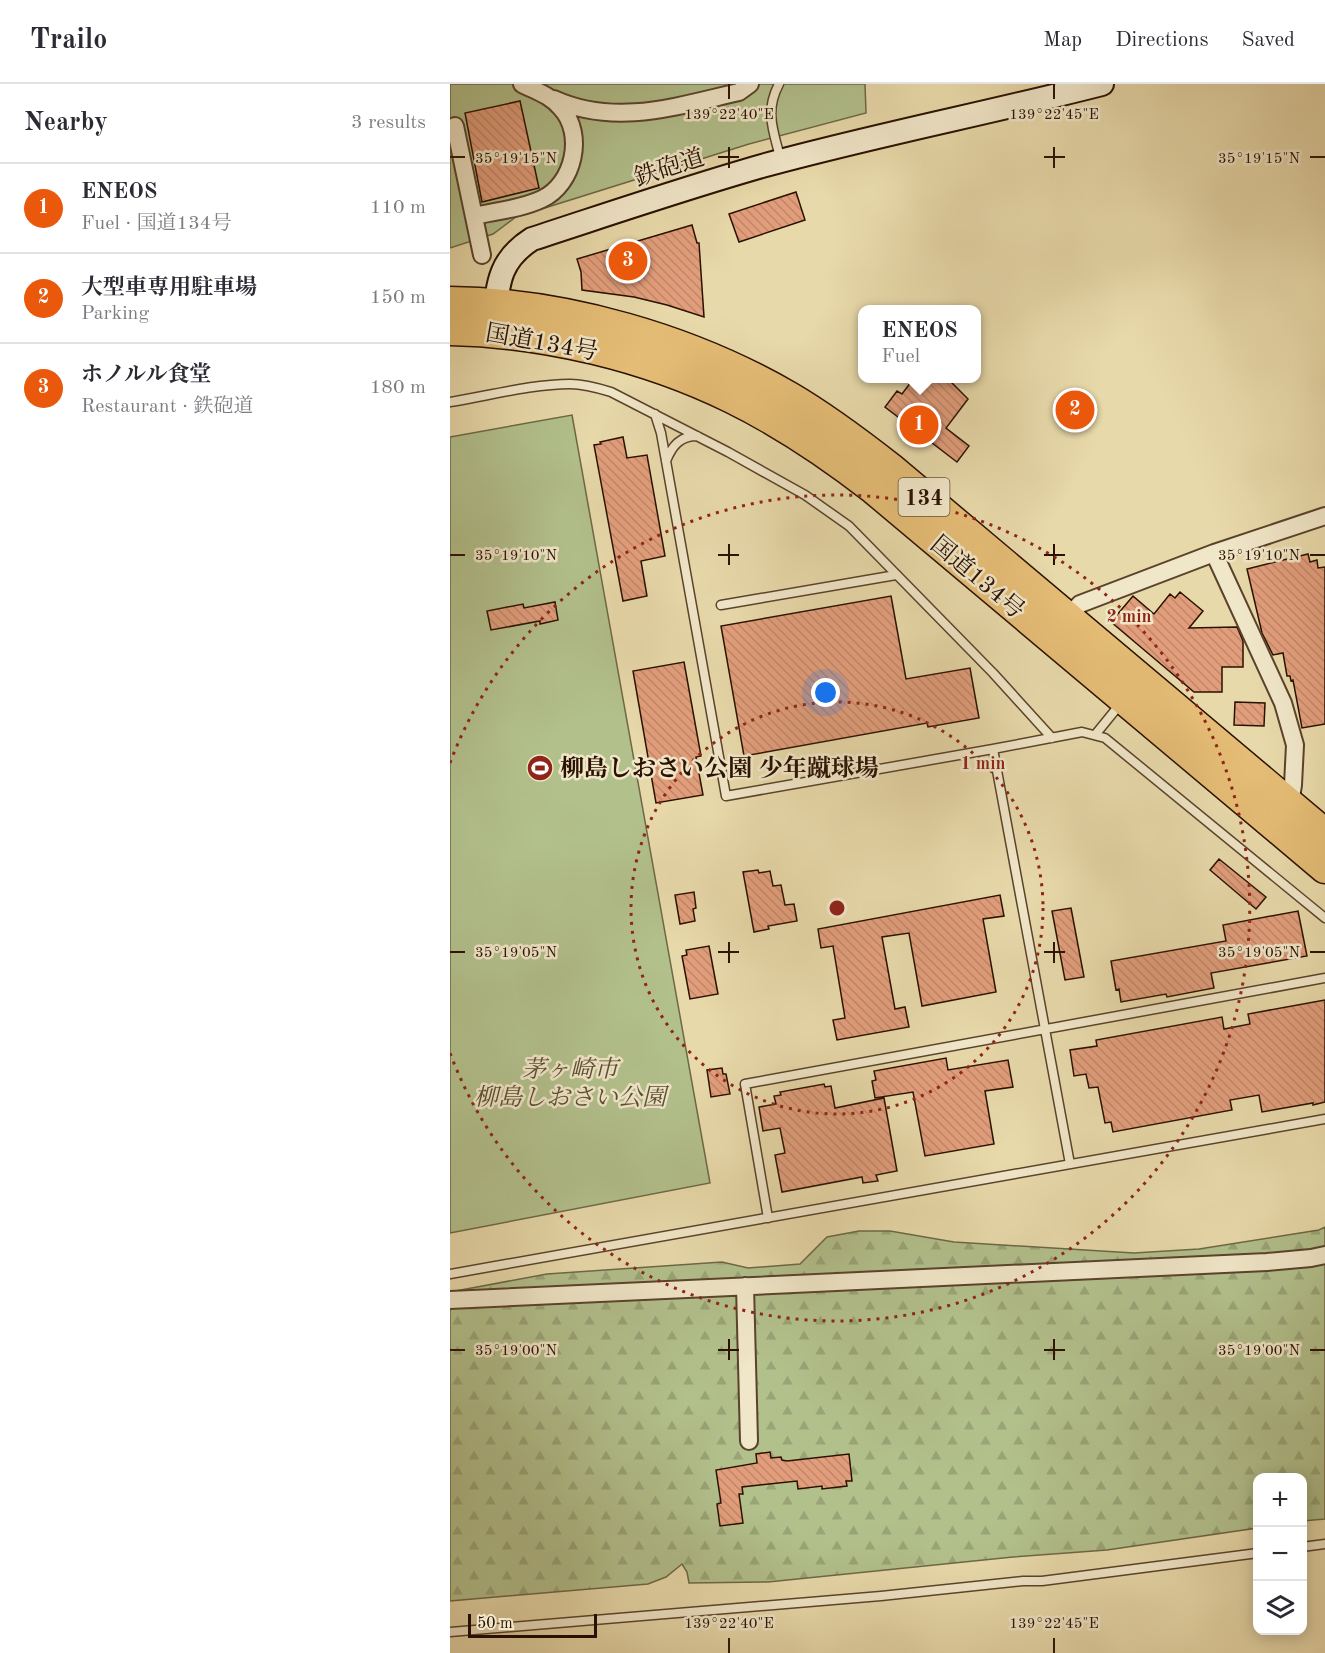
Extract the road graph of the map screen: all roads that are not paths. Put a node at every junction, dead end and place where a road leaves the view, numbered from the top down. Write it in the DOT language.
graph roads {
  1 [pos="522,84"];
  2 [pos="750,84"];
  3 [pos="779,84"];
  4 [pos="1102,84"];
  5 [pos="550,98"];
  6 [pos="455,126"];
  7 [pos="781,161"];
  8 [pos="474,216"];
  9 [pos="482,255"];
  10 [pos="450,302"];
  11 [pos="494,319"];
  12 [pos="450,330"];
  13 [pos="450,402"];
  14 [pos="655,414"];
  15 [pos="697,436"];
  16 [pos="666,461"];
  17 [pos="1325,516"];
  18 [pos="1215,553"];
  19 [pos="896,575"];
  20 [pos="721,605"];
  21 [pos="1067,618"];
  22 [pos="1124,699"];
  23 [pos="1095,735"];
  24 [pos="1052,738"];
  25 [pos="993,749"];
  26 [pos="1290,804"];
  27 [pos="1325,834"];
  28 [pos="1325,868"];
  29 [pos="1325,918"];
  30 [pos="1325,978"];
  31 [pos="1045,1029"];
  32 [pos="1325,1119"];
  33 [pos="1070,1164"];
  34 [pos="768,1218"];
  35 [pos="1325,1255"];
  36 [pos="450,1274"];
  37 [pos="745,1286"];
  38 [pos="450,1300"];
  39 [pos="749,1441"];
  40 [pos="1325,1544"];
  41 [pos="1307,1546"];
  42 [pos="1253,1554"];
  43 [pos="450,1632"];
  1 -- 5 [label="street"];
  2 -- 5 [label="street"];
  3 -- 7 [label="lane"];
  4 -- 7 [label="street, 鉄砲道"];
  5 -- 8 [label="street"];
  6 -- 8 [label="street"];
  7 -- 11 [label="street, 鉄砲道"];
  8 -- 9 [label="street"];
  10 -- 11 [label="highway, 国道134号 / 134"];
  11 -- 12 [label="highway, 国道134号 / 134"];
  11 -- 21 [label="highway, 国道134号 / 134"];
  11 -- 22 [label="highway, 国道134号 / 134"];
  13 -- 14 [label="lane"];
  14 -- 15 [label="lane"];
  14 -- 16 [label="lane"];
  15 -- 16 [label="lane"];
  15 -- 19 [label="lane"];
  16 -- 25 [label="lane"];
  17 -- 18 [label="street"];
  18 -- 21 [label="street"];
  18 -- 26 [label="street"];
  19 -- 20 [label="lane"];
  19 -- 24 [label="lane"];
  21 -- 26 [label="highway, 国道134号 / 134"];
  22 -- 23 [label="lane"];
  22 -- 28 [label="highway, 国道134号 / 134"];
  23 -- 24 [label="lane"];
  23 -- 29 [label="lane"];
  24 -- 25 [label="lane"];
  25 -- 31 [label="lane"];
  26 -- 27 [label="highway, 国道134号 / 134"];
  30 -- 31 [label="lane"];
  31 -- 33 [label="lane"];
  31 -- 34 [label="lane"];
  32 -- 33 [label="lane"];
  33 -- 34 [label="lane"];
  34 -- 36 [label="lane"];
  35 -- 37 [label="street"];
  37 -- 38 [label="street"];
  37 -- 39 [label="street"];
  40 -- 41 [label="lane"];
  42 -- 43 [label="lane"];
}
